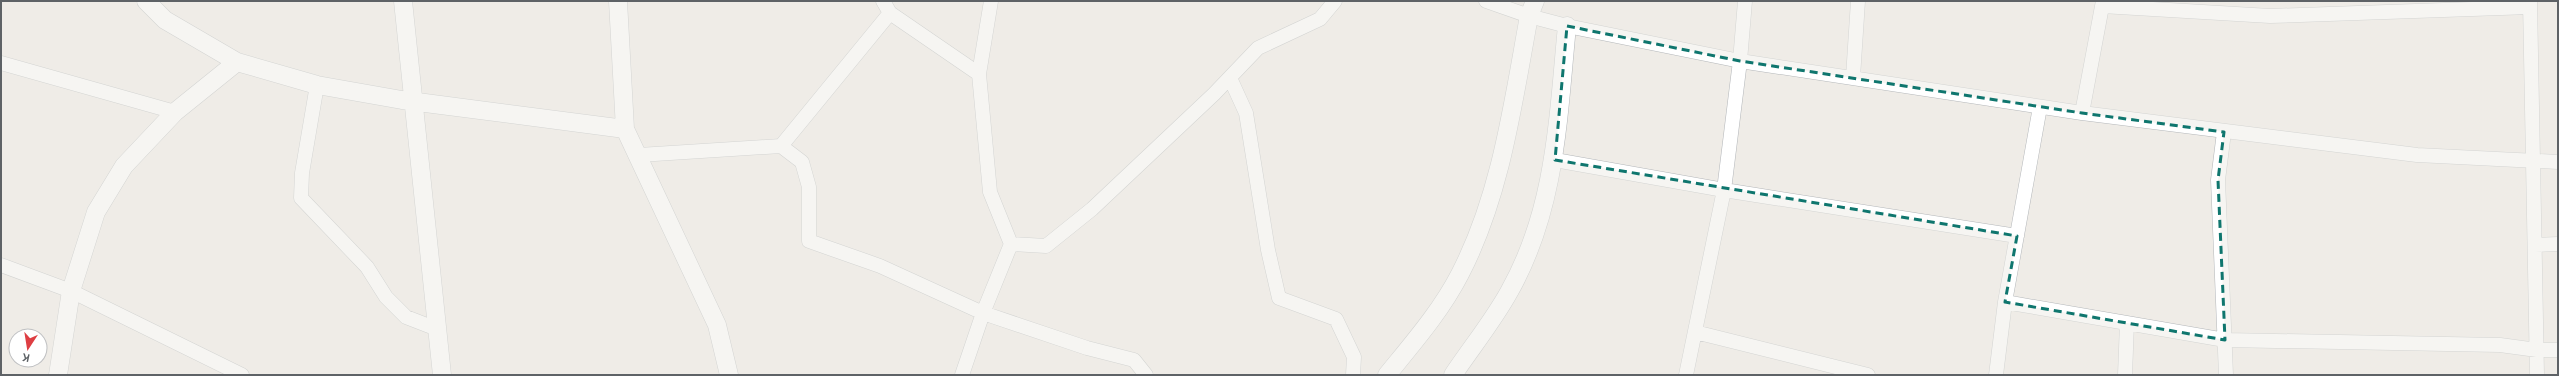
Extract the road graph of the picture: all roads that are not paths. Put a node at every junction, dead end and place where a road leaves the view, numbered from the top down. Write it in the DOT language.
graph roads {
  1 [pos="146,1"];
  2 [pos="403,1"];
  3 [pos="618,1"];
  4 [pos="883,1"];
  5 [pos="991,1"];
  6 [pos="1335,1"];
  7 [pos="1486,1"];
  8 [pos="1745,1"];
  9 [pos="1858,1"];
  10 [pos="2102,3"];
  11 [pos="2530,4"];
  12 [pos="1532,9"];
  13 [pos="890,13"];
  14 [pos="1567,26"];
  15 [pos="1740,61"];
  16 [pos="237,62"];
  17 [pos="1,63"];
  18 [pos="979,74"];
  19 [pos="1853,77"];
  20 [pos="1230,78"];
  21 [pos="317,84"];
  22 [pos="415,102"];
  23 [pos="2040,107"];
  24 [pos="175,112"];
  25 [pos="2082,113"];
  26 [pos="625,129"];
  27 [pos="2224,132"];
  28 [pos="781,146"];
  29 [pos="639,155"];
  30 [pos="1555,160"];
  31 [pos="2533,161"];
  32 [pos="2558,162"];
  33 [pos="1724,190"];
  34 [pos="2017,236"];
  35 [pos="1011,244"];
  36 [pos="2558,244"];
  37 [pos="2535,245"];
  38 [pos="1,265"];
  39 [pos="71,291"];
  40 [pos="2005,302"];
  41 [pos="983,313"];
  42 [pos="2127,323"];
  43 [pos="437,330"];
  44 [pos="1695,332"];
  45 [pos="2225,340"];
  46 [pos="2537,350"];
  47 [pos="2558,350"];
  48 [pos="1830,370"];
  49 [pos="227,372"];
  50 [pos="58,375"];
  51 [pos="242,375"];
  52 [pos="442,375"];
  53 [pos="729,375"];
  54 [pos="962,375"];
  55 [pos="1146,375"];
  56 [pos="1354,375"];
  57 [pos="1387,375"];
  58 [pos="1453,375"];
  59 [pos="1686,375"];
  60 [pos="1868,375"];
  61 [pos="1996,375"];
  62 [pos="2125,375"];
  63 [pos="2226,375"];
  64 [pos="2537,375"];
  1 -- 16 [label="street"];
  2 -- 22 [label="street"];
  3 -- 26 [label="street"];
  4 -- 13 [label="street"];
  5 -- 18 [label="street"];
  6 -- 20 [label="street"];
  7 -- 12 [label="street"];
  8 -- 15 [label="street"];
  9 -- 19 [label="street"];
  10 -- 11 [label="street"];
  10 -- 25 [label="street"];
  11 -- 31 [label="street"];
  12 -- 14 [label="street"];
  12 -- 57 [label="street"];
  13 -- 18 [label="street"];
  13 -- 28 [label="street"];
  14 -- 15 [label="street"];
  14 -- 30 [label="street"];
  15 -- 19 [label="street"];
  15 -- 33 [label="street"];
  16 -- 21 [label="street"];
  16 -- 24 [label="street"];
  17 -- 24 [label="street"];
  18 -- 35 [label="street"];
  19 -- 23 [label="street"];
  20 -- 35 [label="street"];
  20 -- 56 [label="street"];
  21 -- 22 [label="street"];
  21 -- 43 [label="street"];
  22 -- 26 [label="street"];
  22 -- 43 [label="street"];
  23 -- 25 [label="street"];
  23 -- 34 [label="street"];
  24 -- 39 [label="street"];
  25 -- 27 [label="street"];
  26 -- 29 [label="street"];
  27 -- 31 [label="street"];
  27 -- 45 [label="street"];
  28 -- 29 [label="street"];
  28 -- 41 [label="street"];
  29 -- 53 [label="street"];
  30 -- 33 [label="street"];
  30 -- 58 [label="street"];
  31 -- 32 [label="street"];
  31 -- 37 [label="street"];
  33 -- 34 [label="street"];
  33 -- 44 [label="street"];
  34 -- 40 [label="street"];
  35 -- 41 [label="street"];
  36 -- 37 [label="street"];
  37 -- 46 [label="street"];
  38 -- 39 [label="street"];
  39 -- 49 [label="street"];
  39 -- 50 [label="street"];
  40 -- 42 [label="street"];
  40 -- 61 [label="street"];
  41 -- 54 [label="street"];
  41 -- 55 [label="street"];
  42 -- 45 [label="street"];
  42 -- 62 [label="street"];
  43 -- 52 [label="street"];
  44 -- 48 [label="street"];
  44 -- 59 [label="street"];
  45 -- 46 [label="street"];
  45 -- 63 [label="street"];
  46 -- 47 [label="street"];
  46 -- 64 [label="street"];
  48 -- 60 [label="street"];
  49 -- 51 [label="street"];
}
